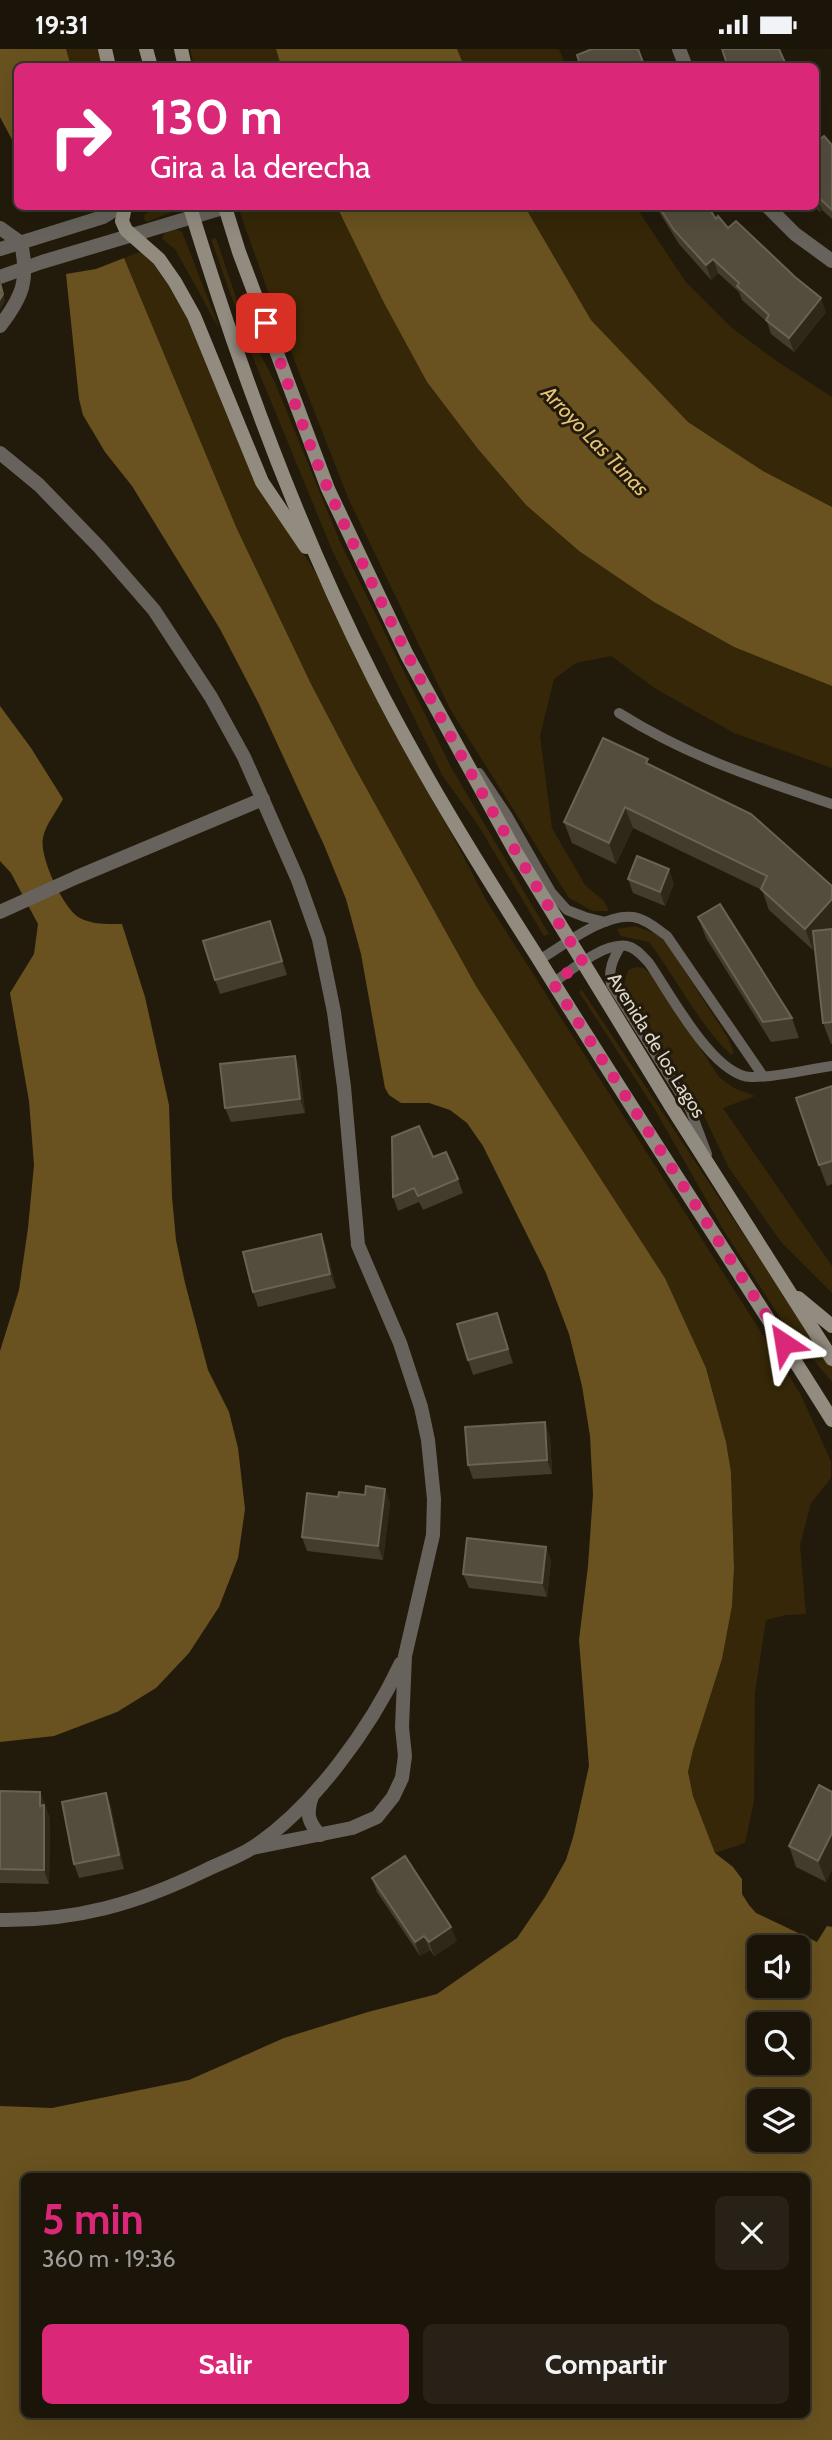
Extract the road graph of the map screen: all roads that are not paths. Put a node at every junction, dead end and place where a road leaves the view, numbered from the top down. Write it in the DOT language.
graph roads {
  1 [pos="114,210"];
  2 [pos="124,210"];
  3 [pos="226,210"];
  4 [pos="771,210"];
  5 [pos="191,212"];
  6 [pos="0,228"];
  7 [pos="132,235"];
  8 [pos="27,241"];
  9 [pos="0,249"];
  10 [pos="832,261"];
  11 [pos="27,268"];
  12 [pos="0,277"];
  13 [pos="0,326"];
  14 [pos="0,453"];
  15 [pos="323,574"];
  16 [pos="619,713"];
  17 [pos="442,717"];
  18 [pos="262,799"];
  19 [pos="832,804"];
  20 [pos="0,912"];
  21 [pos="605,922"];
  22 [pos="570,942"];
  23 [pos="620,947"];
  24 [pos="539,960"];
  25 [pos="583,962"];
  26 [pos="553,983"];
  27 [pos="832,1066"];
  28 [pos="763,1076"];
  29 [pos="715,1176"];
  30 [pos="788,1290"];
  31 [pos="832,1326"];
  32 [pos="832,1359"];
  33 [pos="832,1420"];
  34 [pos="405,1656"];
  35 [pos="373,1715"];
  36 [pos="402,1727"];
  37 [pos="313,1792"];
  38 [pos="320,1835"];
  39 [pos="252,1848"];
  40 [pos="0,1920"];
  1 -- 8 [label="street"];
  2 -- 7 [label="street"];
  3 -- 17 [label="street, Avenida de los Lagos"];
  4 -- 10 [label="street"];
  5 -- 7 [label="street"];
  5 -- 15 [label="street"];
  6 -- 8 [label="street"];
  7 -- 11 [label="street"];
  7 -- 15 [label="street"];
  8 -- 9 [label="street"];
  8 -- 11 [label="street"];
  11 -- 12 [label="street"];
  11 -- 13 [label="street"];
  14 -- 18 [label="street"];
  15 -- 24 [label="street"];
  16 -- 19 [label="lane"];
  17 -- 21 [label="lane"];
  17 -- 22 [label="street, Avenida de los Lagos"];
  18 -- 20 [label="street"];
  18 -- 34 [label="street"];
  21 -- 22 [label="lane"];
  21 -- 28 [label="lane"];
  22 -- 24 [label="lane"];
  22 -- 25 [label="street, Avenida de los Lagos"];
  23 -- 25 [label="lane"];
  23 -- 28 [label="lane"];
  23 -- 29 [label="lane"];
  24 -- 26 [label="street"];
  25 -- 26 [label="lane"];
  25 -- 29 [label="street, Avenida de los Lagos"];
  26 -- 33 [label="street"];
  27 -- 28 [label="lane"];
  29 -- 30 [label="street, Avenida de los Lagos"];
  30 -- 31 [label="street"];
  30 -- 32 [label="street, Avenida de los Lagos"];
  34 -- 35 [label="street"];
  34 -- 36 [label="street"];
  35 -- 36 [label="street"];
  35 -- 37 [label="street"];
  36 -- 38 [label="street"];
  37 -- 38 [label="street"];
  37 -- 39 [label="street"];
  38 -- 39 [label="street"];
  39 -- 40 [label="street"];
}
